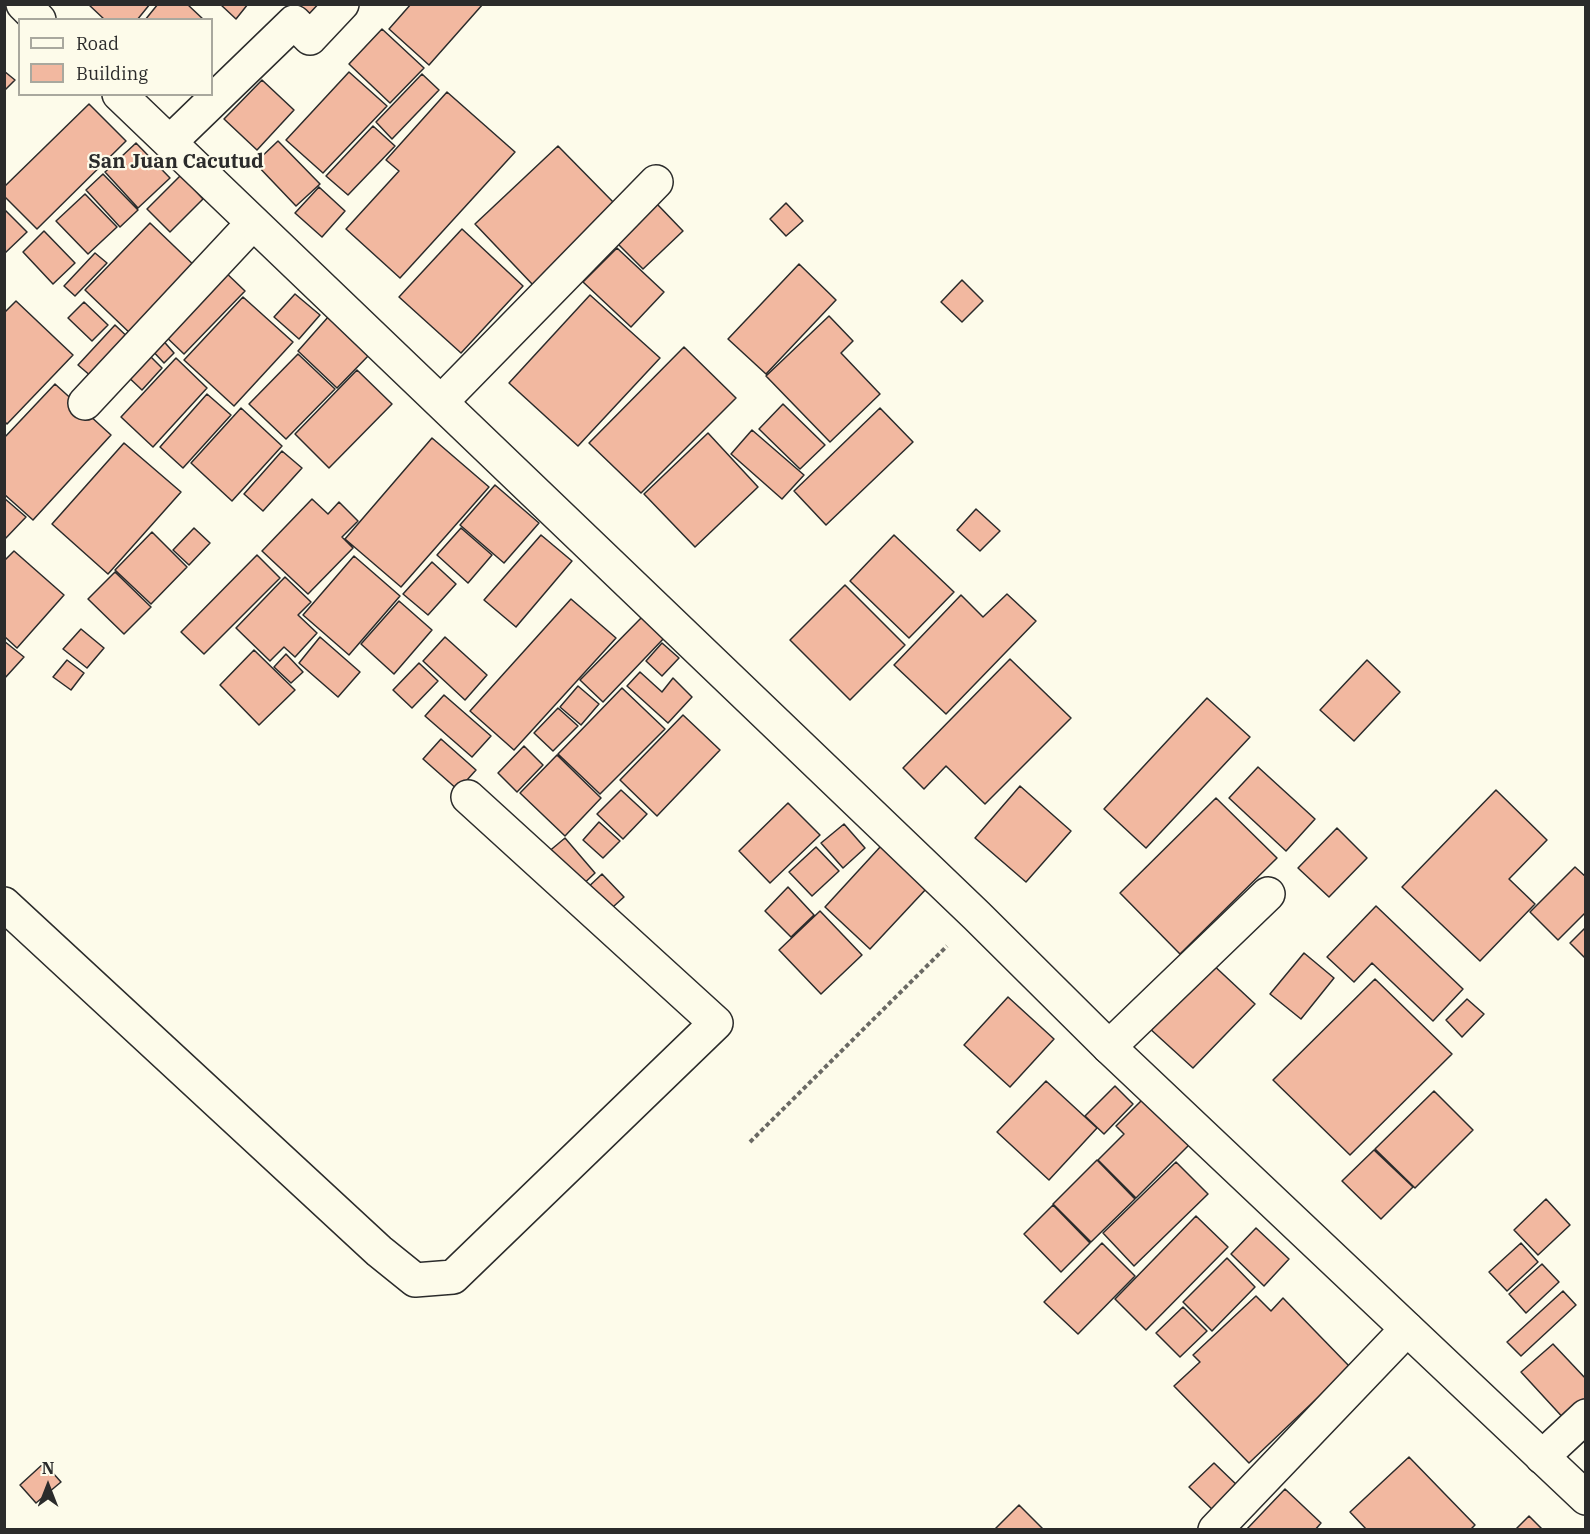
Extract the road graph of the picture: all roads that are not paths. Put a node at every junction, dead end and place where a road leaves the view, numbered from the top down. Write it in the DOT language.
graph roads {
  1 [pos="23,4"];
  2 [pos="342,4"];
  3 [pos="37,18"];
  4 [pos="121,96"];
  5 [pos="170,142"];
  6 [pos="656,182"];
  7 [pos="253,223"];
  8 [pos="441,402"];
  9 [pos="85,403"];
  10 [pos="468,797"];
  11 [pos="1268,894"];
  12 [pos="4,904"];
  13 [pos="1109,1047"];
  14 [pos="1407,1329"];
  15 [pos="1586,1416"];
  16 [pos="1542,1457"];
  17 [pos="1586,1498"];
  18 [pos="1215,1530"];
  1 -- 3 [label="street"];
  2 -- 5 [label="street"];
  4 -- 5 [label="street"];
  5 -- 7 [label="street"];
  6 -- 8 [label="street"];
  7 -- 8 [label="street"];
  7 -- 9 [label="street"];
  8 -- 13 [label="street"];
  10 -- 12 [label="street"];
  11 -- 13 [label="street"];
  13 -- 14 [label="street"];
  14 -- 16 [label="street"];
  14 -- 18 [label="street"];
  15 -- 16 [label="street"];
  16 -- 17 [label="street"];
}
